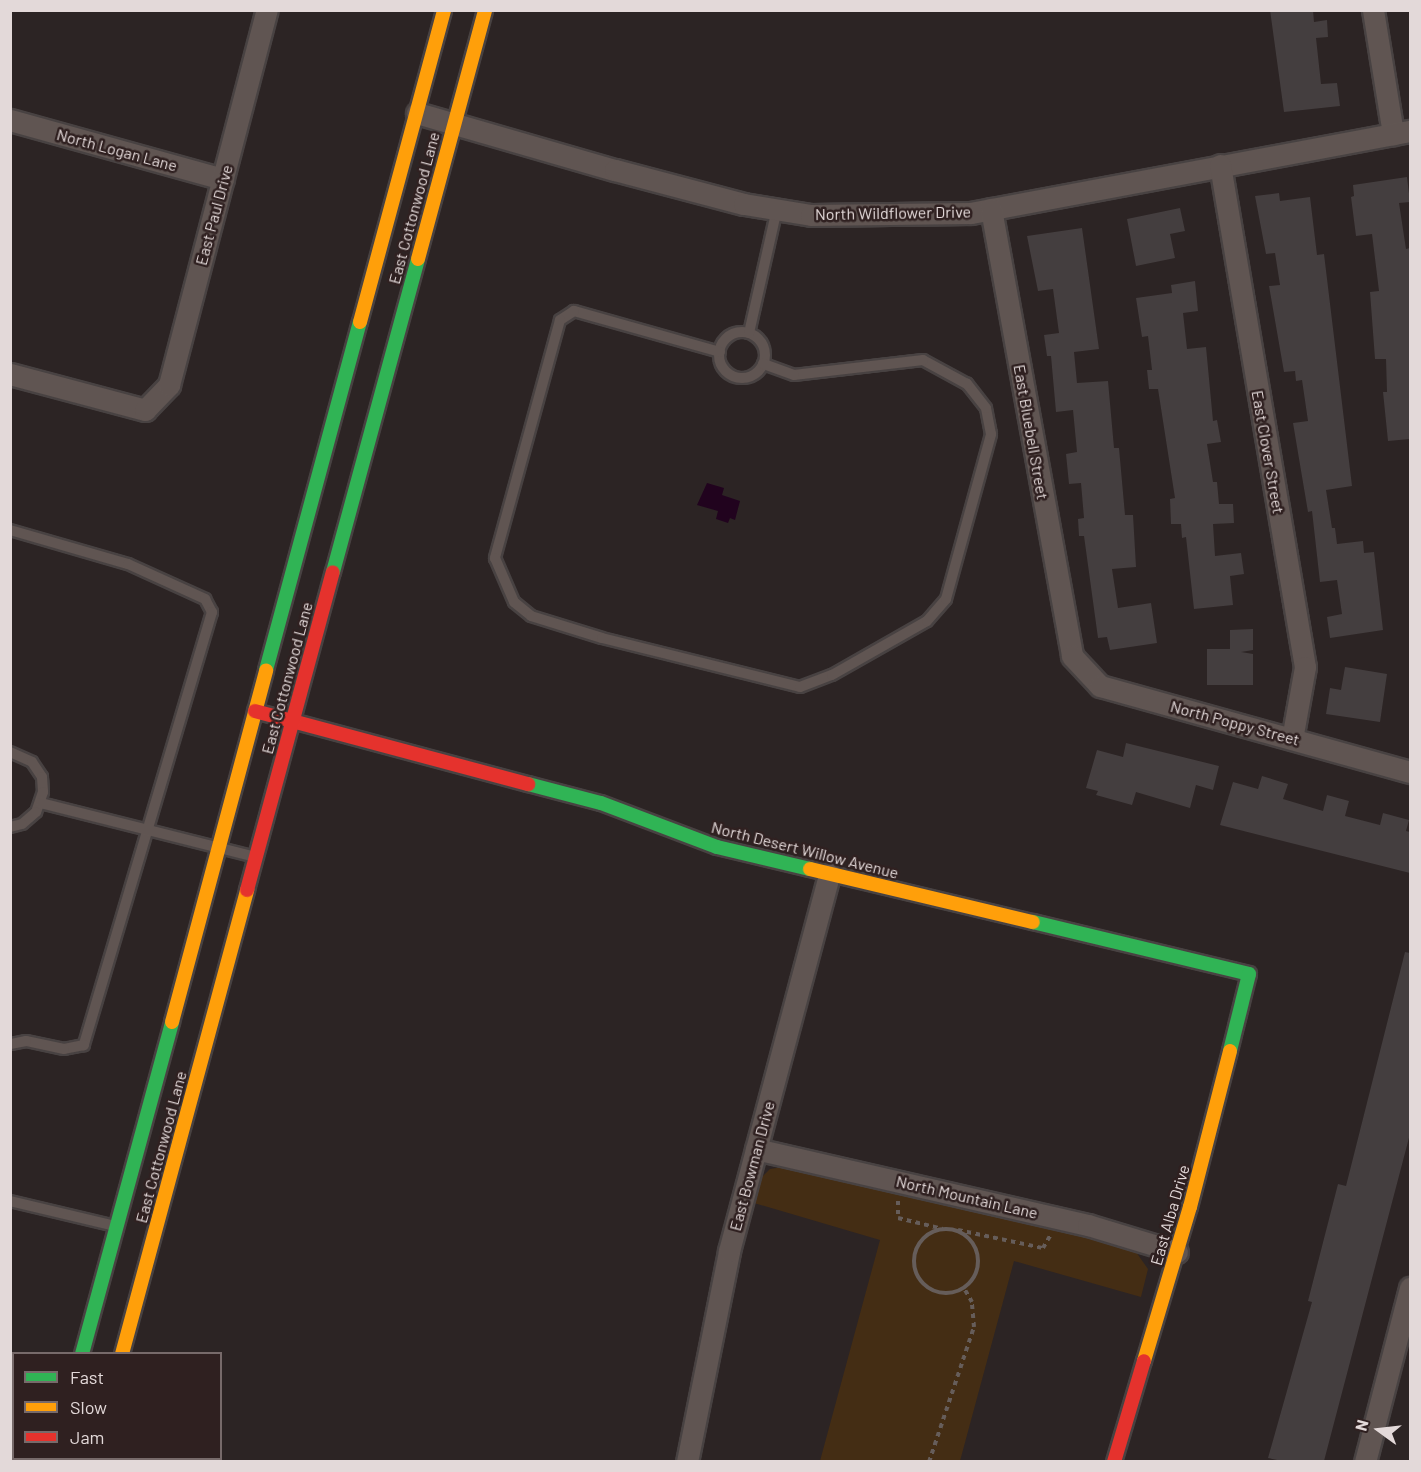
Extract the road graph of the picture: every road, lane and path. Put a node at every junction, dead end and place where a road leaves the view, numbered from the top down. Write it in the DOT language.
graph roads {
  1 [pos="267,10"];
  2 [pos="444,10"];
  3 [pos="485,10"];
  4 [pos="1373,10"];
  5 [pos="417,113"];
  6 [pos="10,120"];
  7 [pos="454,123"];
  8 [pos="1402,133"];
  9 [pos="1220,165"];
  10 [pos="223,179"];
  11 [pos="777,209"];
  12 [pos="990,209"];
  13 [pos="749,333"];
  14 [pos="720,352"];
  15 [pos="763,364"];
  16 [pos="10,374"];
  17 [pos="10,530"];
  18 [pos="1072,656"];
  19 [pos="255,711"];
  20 [pos="293,720"];
  21 [pos="1292,739"];
  22 [pos="10,752"];
  23 [pos="1410,772"];
  24 [pos="41,803"];
  25 [pos="10,827"];
  26 [pos="148,831"];
  27 [pos="218,849"];
  28 [pos="256,857"];
  29 [pos="829,874"];
  30 [pos="1249,974"];
  31 [pos="10,1044"];
  32 [pos="756,1149"];
  33 [pos="899,1199"];
  34 [pos="10,1201"];
  35 [pos="116,1227"];
  36 [pos="944,1229"];
  37 [pos="954,1230"];
  38 [pos="1052,1231"];
  39 [pos="1177,1252"];
  40 [pos="964,1288"];
  41 [pos="1410,1288"];
  42 [pos="82,1352"];
  43 [pos="122,1352"];
  44 [pos="687,1461"];
  45 [pos="929,1461"];
  46 [pos="1113,1461"];
  47 [pos="1365,1461"];
  1 -- 10 [label="street, East Paul Drive"];
  2 -- 5 [label="main road, East Cottonwood Lane"];
  3 -- 7 [label="main road, East Cottonwood Lane"];
  4 -- 8 [label="street"];
  5 -- 7 [label="street, North Wildflower Drive"];
  5 -- 19 [label="main road, East Cottonwood Lane"];
  6 -- 10 [label="street, North Logan Lane"];
  7 -- 11 [label="street, North Wildflower Drive"];
  7 -- 20 [label="main road, East Cottonwood Lane"];
  8 -- 9 [label="street, North Wildflower Drive"];
  9 -- 12 [label="street, North Wildflower Drive"];
  9 -- 21 [label="street, East Clover Street"];
  10 -- 16 [label="street, East Paul Drive"];
  11 -- 12 [label="street, North Wildflower Drive"];
  11 -- 13 [label="lane"];
  12 -- 18 [label="street, East Bluebell Street"];
  13 -- 14 [label="lane"];
  13 -- 15 [label="lane"];
  14 -- 15 [label="lane"];
  14 -- 15 [label="lane"];
  17 -- 26 [label="lane"];
  18 -- 21 [label="street, North Poppy Street"];
  19 -- 20 [label="main road, North Desert Willow Avenue"];
  19 -- 27 [label="main road, East Cottonwood Lane"];
  20 -- 28 [label="main road, East Cottonwood Lane"];
  20 -- 29 [label="main road, North Desert Willow Avenue"];
  21 -- 23 [label="street, North Poppy Street"];
  22 -- 24 [label="lane"];
  24 -- 25 [label="lane"];
  24 -- 26 [label="lane"];
  26 -- 27 [label="lane"];
  26 -- 31 [label="lane"];
  27 -- 28 [label="lane"];
  27 -- 35 [label="main road, East Cottonwood Lane"];
  28 -- 43 [label="main road, East Cottonwood Lane"];
  29 -- 30 [label="main road, North Desert Willow Avenue"];
  29 -- 32 [label="street, East Bowman Drive"];
  30 -- 39 [label="main road, East Alba Drive"];
  32 -- 39 [label="street, North Mountain Lane"];
  32 -- 44 [label="street, East Bowman Drive"];
  33 -- 36 [label="path"];
  34 -- 35 [label="lane"];
  35 -- 42 [label="main road, East Cottonwood Lane"];
  36 -- 37 [label="path"];
  36 -- 40 [label="path"];
  37 -- 38 [label="path"];
  37 -- 40 [label="path"];
  39 -- 46 [label="main road, East Alba Drive"];
  40 -- 45 [label="path"];
  41 -- 47 [label="street"];
}
